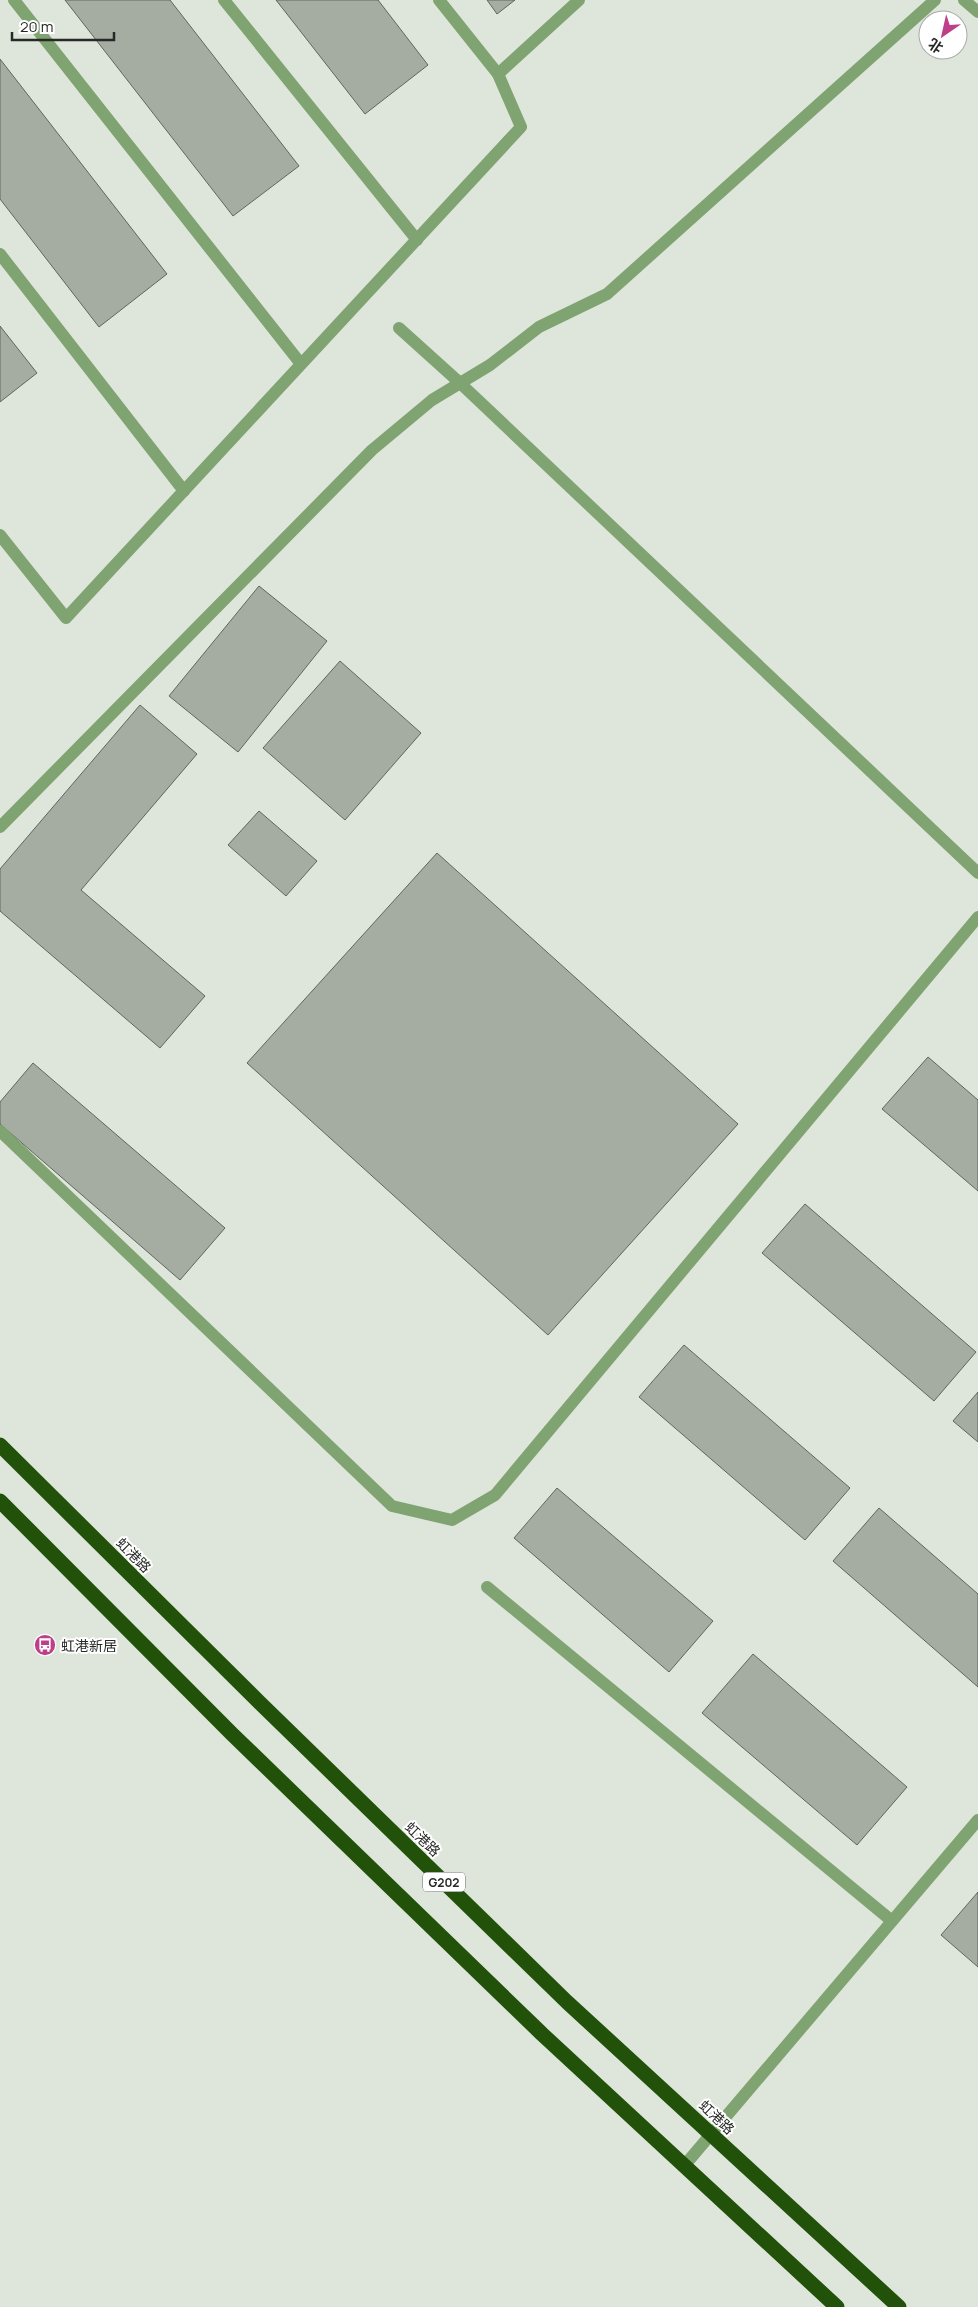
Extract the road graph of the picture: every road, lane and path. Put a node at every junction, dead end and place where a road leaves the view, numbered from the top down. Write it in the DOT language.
graph roads {
  1 [pos="14,0"];
  2 [pos="224,0"];
  3 [pos="439,0"];
  4 [pos="580,0"];
  5 [pos="936,0"];
  6 [pos="964,0"];
  7 [pos="978,12"];
  8 [pos="498,74"];
  9 [pos="417,240"];
  10 [pos="0,254"];
  11 [pos="400,328"];
  12 [pos="302,364"];
  13 [pos="460,383"];
  14 [pos="184,491"];
  15 [pos="0,535"];
  16 [pos="0,827"];
  17 [pos="978,873"];
  18 [pos="978,917"];
  19 [pos="0,1131"];
  20 [pos="0,1445"];
  21 [pos="0,1502"];
  22 [pos="487,1587"];
  23 [pos="978,1820"];
  24 [pos="892,1921"];
  25 [pos="712,2134"];
  26 [pos="684,2166"];
  27 [pos="837,2307"];
  28 [pos="899,2307"];
  1 -- 12 [label="street"];
  2 -- 9 [label="street"];
  3 -- 8 [label="street"];
  4 -- 8 [label="street"];
  5 -- 13 [label="street"];
  6 -- 7 [label="street"];
  8 -- 9 [label="street"];
  9 -- 12 [label="street"];
  10 -- 14 [label="street"];
  11 -- 13 [label="street"];
  12 -- 14 [label="street"];
  13 -- 16 [label="street"];
  13 -- 17 [label="street"];
  14 -- 15 [label="street"];
  18 -- 19 [label="street"];
  20 -- 25 [label="highway, 虹港路 / G202"];
  21 -- 26 [label="highway, G202"];
  22 -- 24 [label="street"];
  23 -- 24 [label="street"];
  24 -- 25 [label="street"];
  25 -- 26 [label="street"];
  25 -- 28 [label="highway, 虹港路 / G202"];
  26 -- 27 [label="highway, G202"];
}
